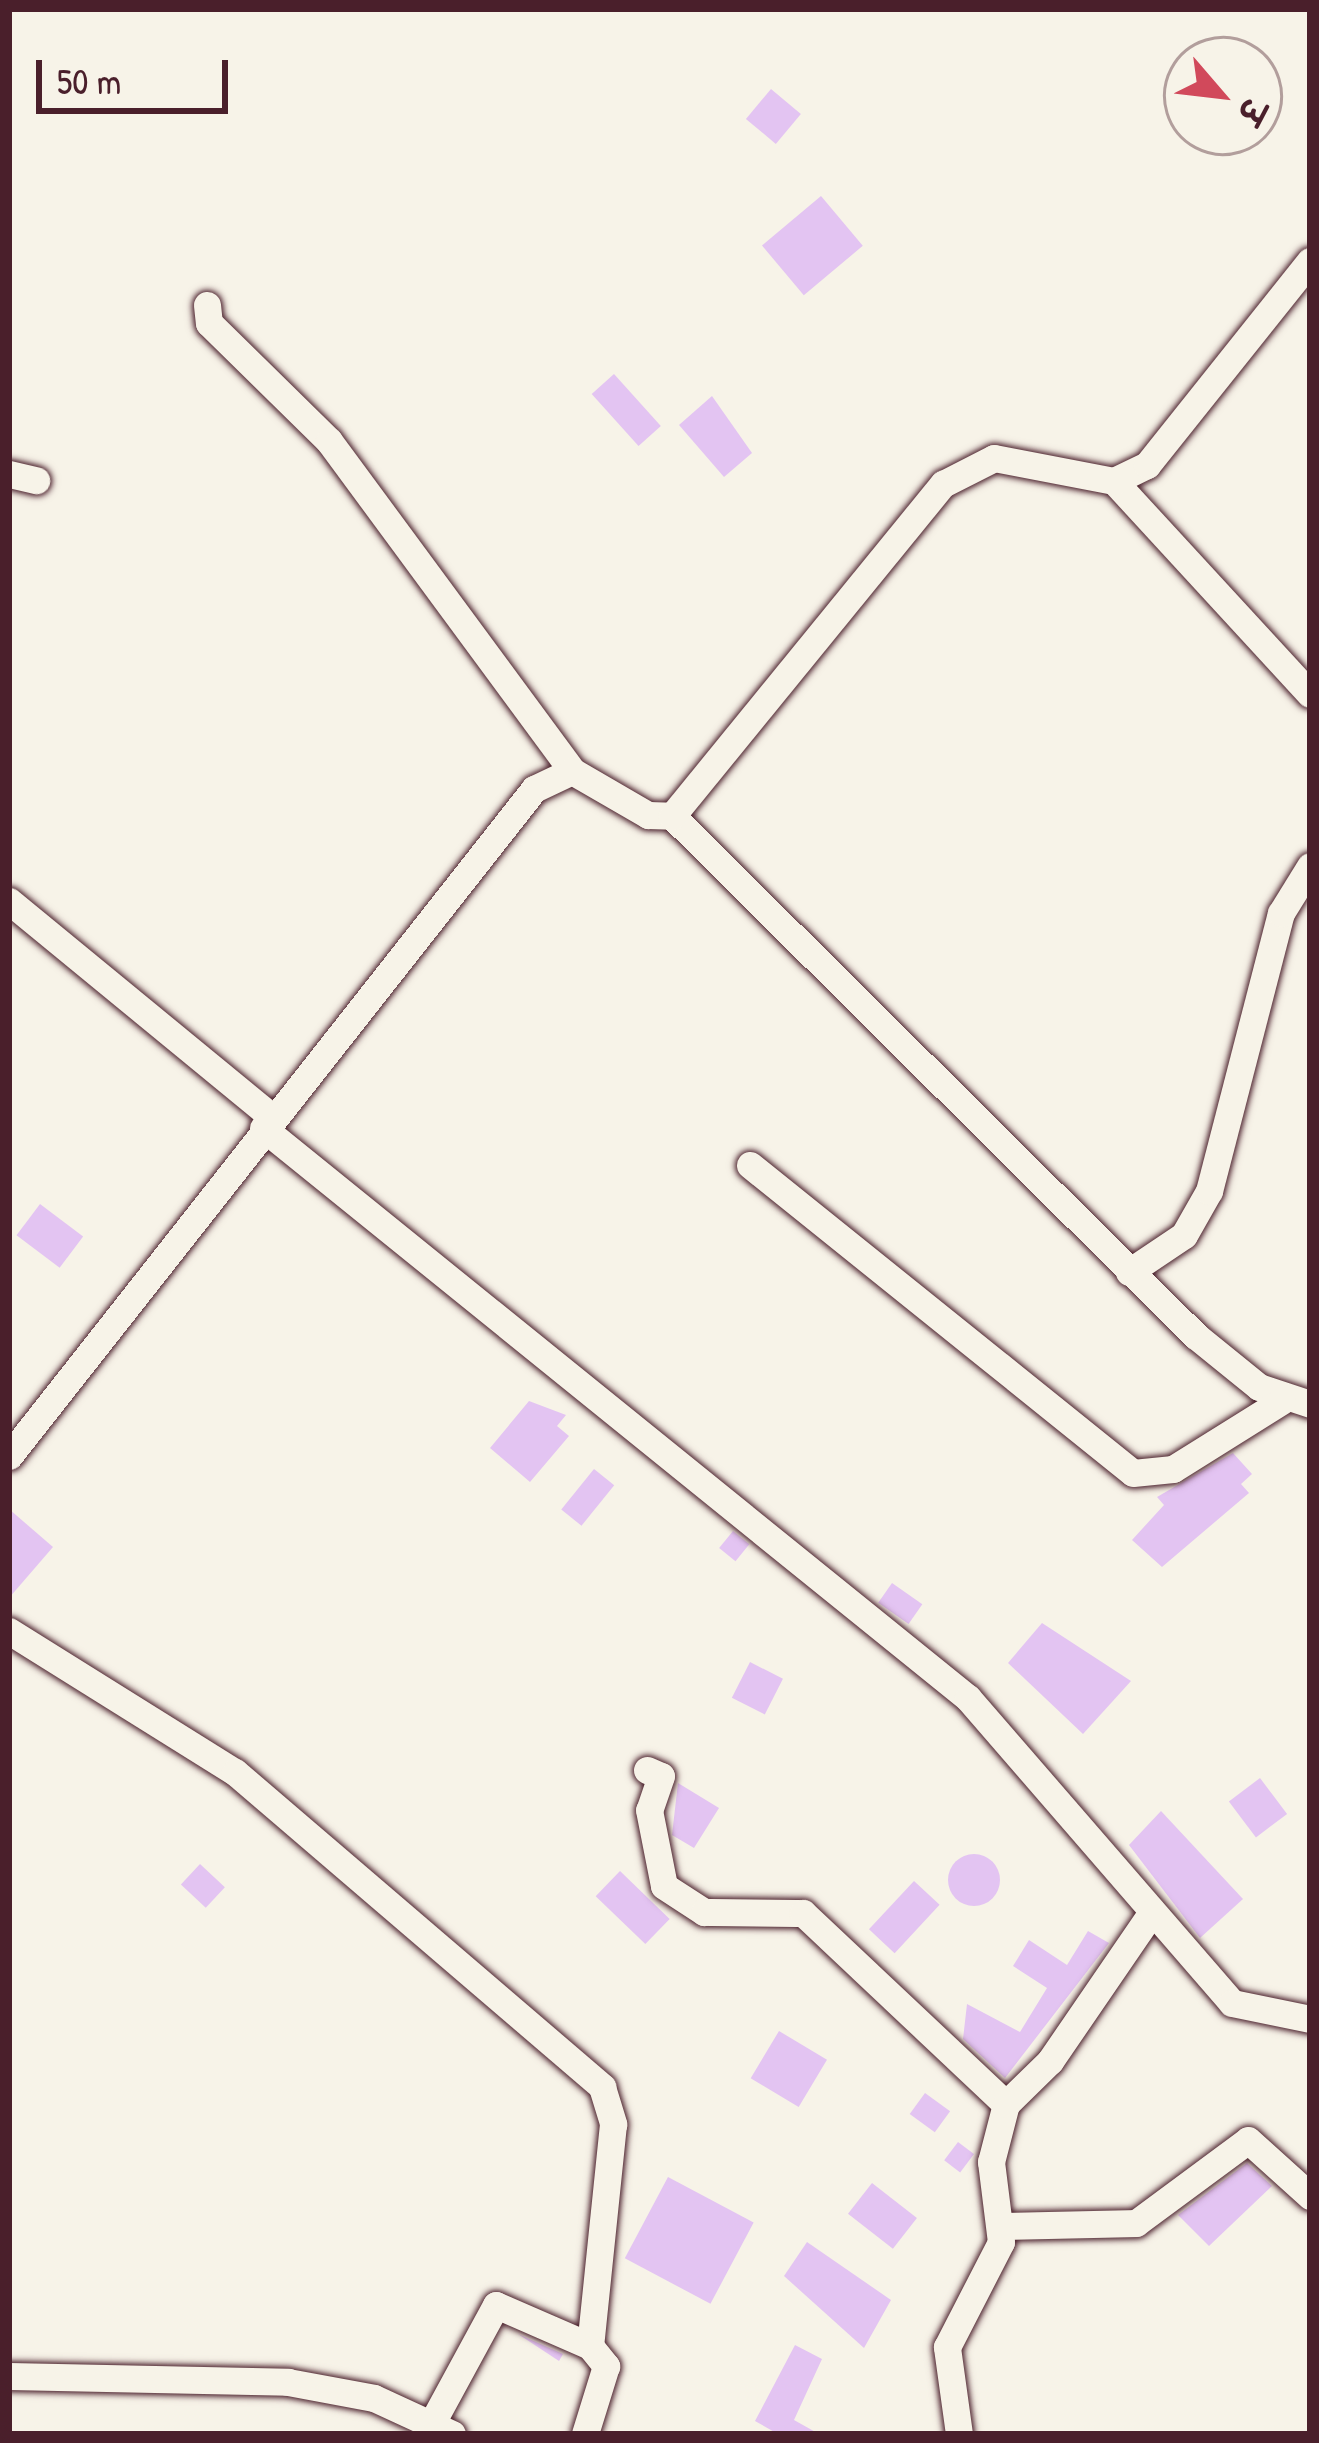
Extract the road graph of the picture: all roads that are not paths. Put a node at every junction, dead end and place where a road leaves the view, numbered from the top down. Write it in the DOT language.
graph roads {
  1 [pos="1310,261"];
  2 [pos="207,305"];
  3 [pos="1114,481"];
  4 [pos="1310,694"];
  5 [pos="572,771"];
  6 [pos="671,816"];
  7 [pos="1310,866"];
  8 [pos="9,901"];
  9 [pos="268,1122"];
  10 [pos="750,1165"];
  11 [pos="1129,1272"];
  12 [pos="1296,1403"];
  13 [pos="9,1456"];
  14 [pos="9,1631"];
  15 [pos="647,1770"];
  16 [pos="1152,1912"];
  17 [pos="1310,2020"];
  18 [pos="1006,2104"];
  19 [pos="1310,2197"];
  20 [pos="1005,2226"];
  21 [pos="590,2346"];
  22 [pos="9,2376"];
  23 [pos="442,2428"];
  24 [pos="585,2434"];
  25 [pos="959,2434"];
  1 -- 3 [label="street"];
  2 -- 5 [label="street"];
  3 -- 4 [label="street"];
  3 -- 6 [label="street"];
  5 -- 6 [label="street"];
  5 -- 9 [label="street"];
  6 -- 11 [label="street"];
  7 -- 11 [label="street"];
  8 -- 9 [label="street"];
  9 -- 13 [label="street"];
  9 -- 16 [label="street"];
  10 -- 12 [label="street"];
  11 -- 12 [label="street"];
  14 -- 21 [label="street"];
  15 -- 18 [label="street"];
  16 -- 17 [label="street"];
  16 -- 18 [label="street"];
  18 -- 20 [label="street"];
  19 -- 20 [label="street"];
  20 -- 25 [label="street"];
  21 -- 23 [label="street"];
  21 -- 24 [label="street"];
  22 -- 23 [label="street"];
}
